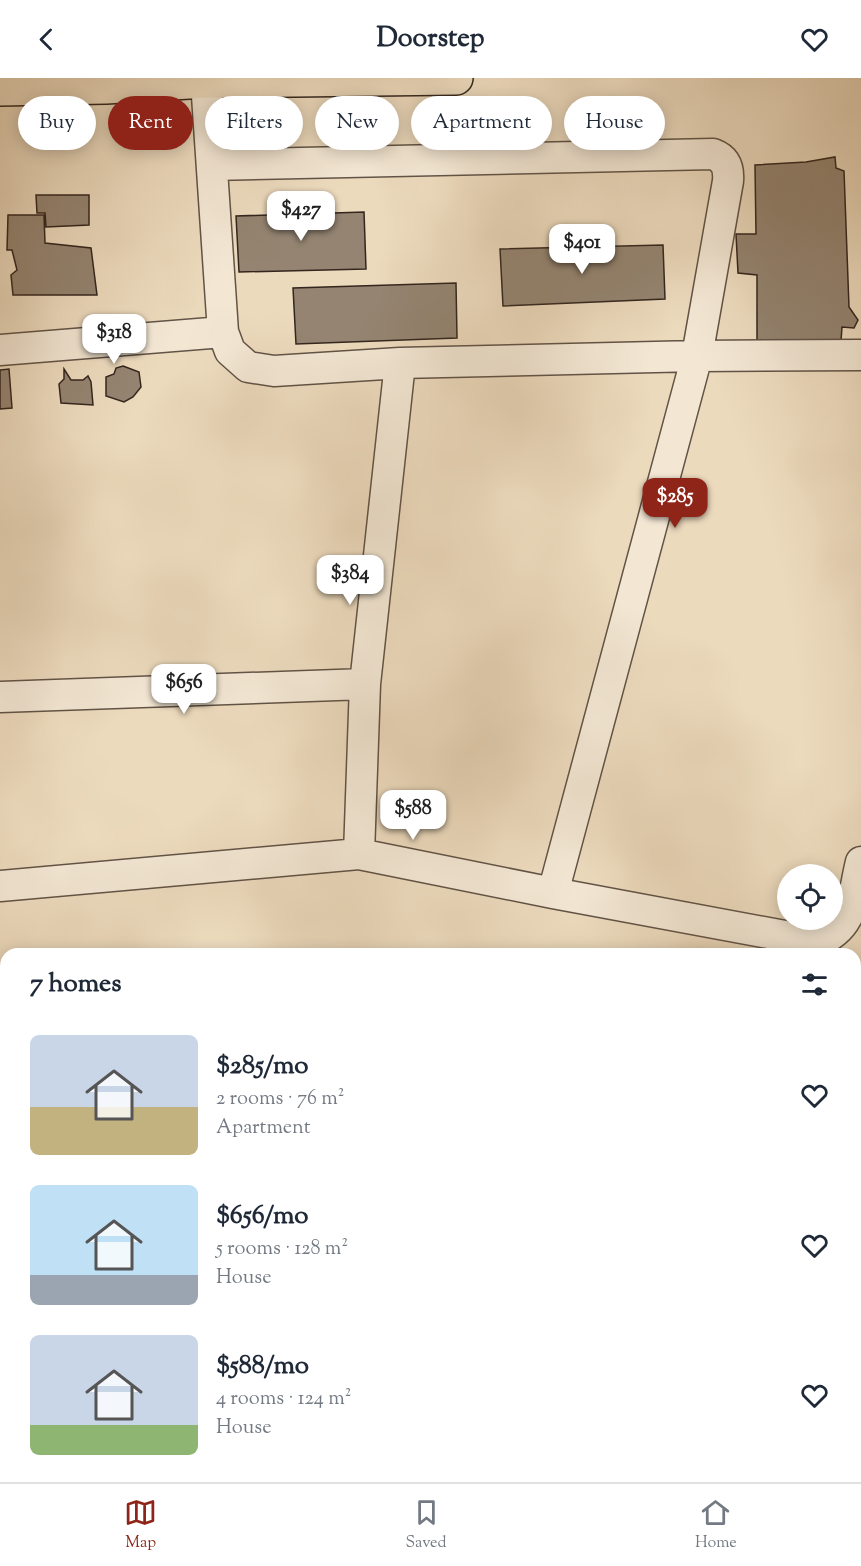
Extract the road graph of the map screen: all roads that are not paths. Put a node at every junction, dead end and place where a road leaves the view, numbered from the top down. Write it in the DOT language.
graph roads {
  1 [pos="442,78"];
  2 [pos="456,78"];
  3 [pos="206,81"];
  4 [pos="106,83"];
  5 [pos="0,89"];
  6 [pos="212,165"];
  7 [pos="223,332"];
  8 [pos="0,350"];
  9 [pos="861,355"];
  10 [pos="697,356"];
  11 [pos="400,363"];
  12 [pos="365,684"];
  13 [pos="0,697"];
  14 [pos="359,854"];
  15 [pos="861,862"];
  16 [pos="0,886"];
  17 [pos="553,893"];
  1 -- 2 [label="main road"];
  1 -- 3 [label="main road"];
  3 -- 4 [label="main road"];
  3 -- 6 [label="street"];
  4 -- 5 [label="main road"];
  6 -- 7 [label="street"];
  6 -- 10 [label="street"];
  7 -- 8 [label="street"];
  7 -- 11 [label="street"];
  9 -- 10 [label="street"];
  10 -- 11 [label="street"];
  10 -- 17 [label="street"];
  11 -- 12 [label="street"];
  12 -- 13 [label="street"];
  12 -- 14 [label="street"];
  14 -- 16 [label="street"];
  14 -- 17 [label="street"];
  15 -- 17 [label="street"];
}
